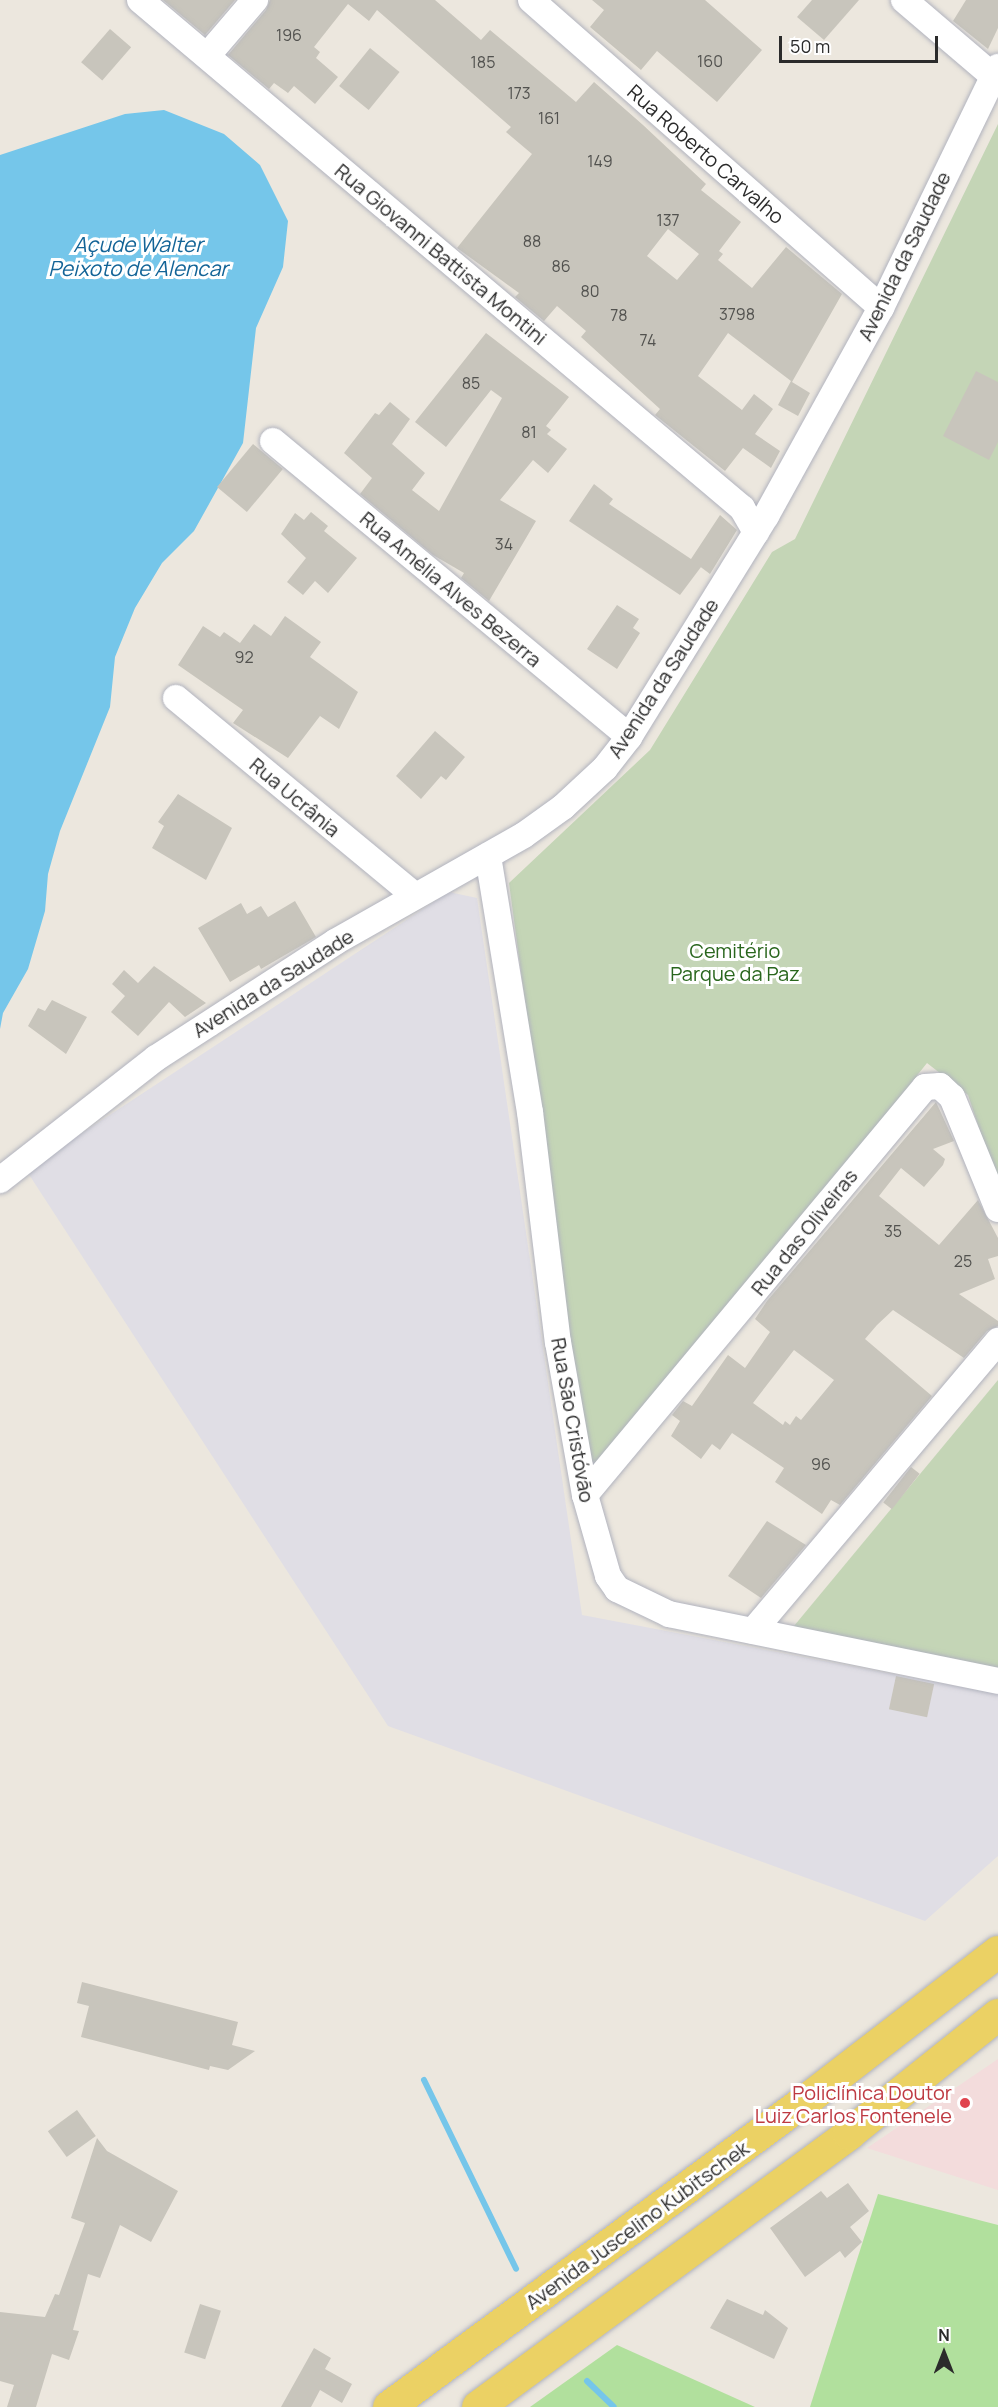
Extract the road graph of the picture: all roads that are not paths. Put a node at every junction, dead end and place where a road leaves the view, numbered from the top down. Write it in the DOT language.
graph roads {
  1 [pos="140,0"];
  2 [pos="255,0"];
  3 [pos="531,0"];
  4 [pos="904,0"];
  5 [pos="207,56"];
  6 [pos="995,72"];
  7 [pos="881,308"];
  8 [pos="273,441"];
  9 [pos="761,524"];
  10 [pos="176,698"];
  11 [pos="629,737"];
  12 [pos="488,856"];
  13 [pos="415,896"];
  14 [pos="0,1180"];
  15 [pos="998,1209"];
  16 [pos="998,1341"];
  17 [pos="585,1496"];
  18 [pos="753,1631"];
  19 [pos="998,1681"];
  20 [pos="998,1952"];
  21 [pos="998,2015"];
  22 [pos="388,2407"];
  23 [pos="478,2407"];
  1 -- 5 [label="street, Rua Giovanni Battista Montini"];
  2 -- 5 [label="street"];
  3 -- 7 [label="street, Rua Roberto Carvalho"];
  4 -- 6 [label="street"];
  5 -- 9 [label="street, Rua Giovanni Battista Montini"];
  6 -- 7 [label="street, Avenida da Saudade"];
  7 -- 9 [label="street, Avenida da Saudade"];
  8 -- 11 [label="street, Rua Amélia Alves Bezerra"];
  9 -- 11 [label="street, Avenida da Saudade"];
  10 -- 13 [label="street, Rua Ucrânia"];
  11 -- 12 [label="street, Avenida da Saudade"];
  12 -- 13 [label="street, Avenida da Saudade"];
  12 -- 17 [label="street, Rua São Cristóvão"];
  13 -- 14 [label="street, Avenida da Saudade"];
  15 -- 17 [label="street, Rua das Oliveiras"];
  16 -- 18 [label="street"];
  17 -- 18 [label="street, Rua São Cristóvão"];
  18 -- 19 [label="street, Rua São Cristóvão"];
  20 -- 22 [label="main road, Avenida Juscelino Kubitschek"];
  21 -- 23 [label="main road"];
}
